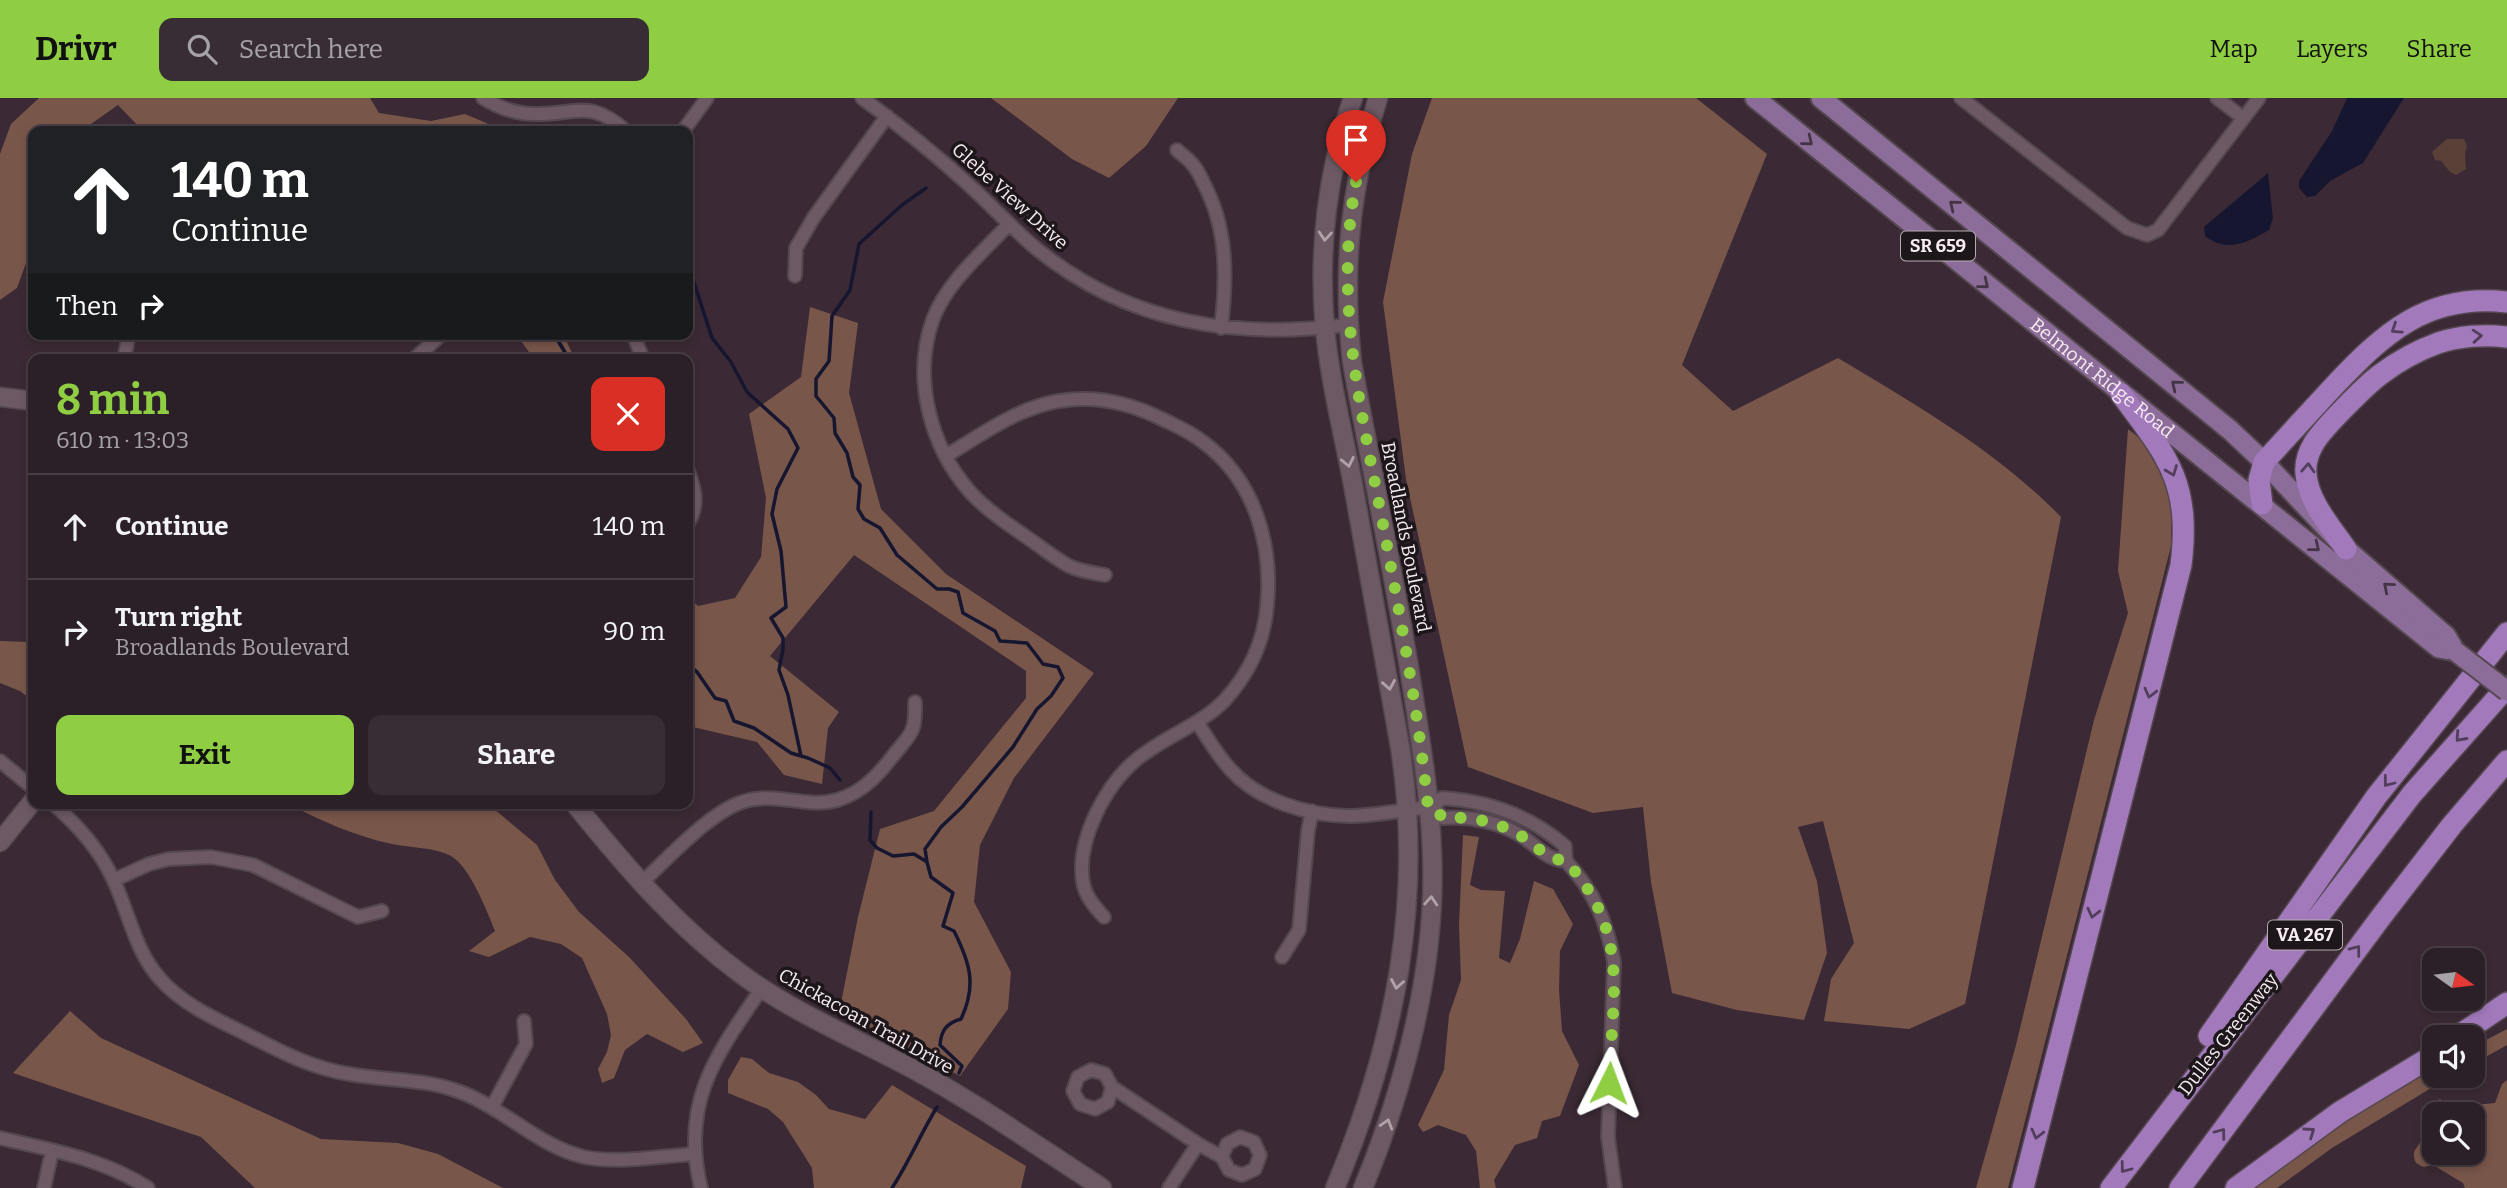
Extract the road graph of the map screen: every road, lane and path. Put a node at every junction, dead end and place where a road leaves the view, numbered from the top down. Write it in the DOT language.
graph roads {
  1 [pos="484,98"];
  2 [pos="707,98"];
  3 [pos="862,98"];
  4 [pos="1353,98"];
  5 [pos="1378,98"];
  6 [pos="1755,98"];
  7 [pos="1821,98"];
  8 [pos="1961,98"];
  9 [pos="2217,98"];
  10 [pos="2259,98"];
  11 [pos="887,116"];
  12 [pos="2243,118"];
  13 [pos="620,126"];
  14 [pos="687,126"];
  15 [pos="1177,150"];
  16 [pos="1009,224"];
  17 [pos="795,276"];
  18 [pos="2507,302"];
  19 [pos="1348,325"];
  20 [pos="1325,327"];
  21 [pos="1221,328"];
  22 [pos="2507,337"];
  23 [pos="435,340"];
  24 [pos="420,354"];
  25 [pos="2121,394"];
  26 [pos="0,397"];
  27 [pos="28,400"];
  28 [pos="946,456"];
  29 [pos="2264,462"];
  30 [pos="693,484"];
  31 [pos="2262,504"];
  32 [pos="693,514"];
  33 [pos="2346,550"];
  34 [pos="1105,575"];
  35 [pos="2507,633"];
  36 [pos="2455,651"];
  37 [pos="2507,689"];
  38 [pos="915,702"];
  39 [pos="1197,722"];
  40 [pos="0,761"];
  41 [pos="2507,761"];
  42 [pos="28,784"];
  43 [pos="28,807"];
  44 [pos="1431,807"];
  45 [pos="59,809"];
  46 [pos="579,809"];
  47 [pos="1408,809"];
  48 [pos="1312,811"];
  49 [pos="0,842"];
  50 [pos="1566,861"];
  51 [pos="114,880"];
  52 [pos="641,883"];
  53 [pos="382,911"];
  54 [pos="1104,918"];
  55 [pos="1282,957"];
  56 [pos="762,988"];
  57 [pos="2507,1003"];
  58 [pos="2507,1017"];
  59 [pos="524,1021"];
  60 [pos="2474,1025"];
  61 [pos="2485,1029"];
  62 [pos="2422,1061"];
  63 [pos="1112,1087"];
  64 [pos="492,1107"];
  65 [pos="2150,1135"];
  66 [pos="0,1138"];
  67 [pos="1198,1144"];
  68 [pos="52,1151"];
  69 [pos="695,1154"];
  70 [pos="1222,1157"];
  71 [pos="44,1188"];
  72 [pos="148,1188"];
  73 [pos="701,1188"];
  74 [pos="1102,1188"];
  75 [pos="1169,1188"];
  76 [pos="1335,1188"];
  77 [pos="1363,1188"];
  78 [pos="1615,1188"];
  79 [pos="2023,1188"];
  80 [pos="2111,1188"];
  81 [pos="2180,1188"];
  82 [pos="2236,1188"];
  1 -- 13 [label="street"];
  2 -- 14 [label="street"];
  3 -- 11 [label="street, Glebe View Drive"];
  4 -- 20 [label="main road, one-way"];
  5 -- 19 [label="main road, Broadlands Boulevard"];
  6 -- 25 [label="main road, Belmont Ridge Road / SR 659, one-way"];
  29 -- 7 [label="main road, Belmont Ridge Road / SR 659, one-way"];
  8 -- 12 [label="street"];
  9 -- 12 [label="street"];
  10 -- 12 [label="street"];
  11 -- 16 [label="street, Glebe View Drive"];
  11 -- 17 [label="street"];
  15 -- 21 [label="street"];
  16 -- 21 [label="street, Glebe View Drive"];
  16 -- 28 [label="street"];
  18 -- 29 [label="highway, one-way"];
  19 -- 20 [label="street, Glebe View Drive"];
  19 -- 44 [label="main road, Broadlands Boulevard"];
  20 -- 21 [label="street, Glebe View Drive"];
  20 -- 47 [label="main road, one-way"];
  33 -- 22 [label="highway, one-way"];
  23 -- 24 [label="street"];
  25 -- 31 [label="main road, Belmont Ridge Road / SR 659"];
  25 -- 79 [label="highway, one-way"];
  26 -- 27 [label="main road"];
  28 -- 34 [label="street"];
  28 -- 39 [label="street"];
  29 -- 31 [label="highway"];
  29 -- 33 [label="main road, Belmont Ridge Road / SR 659"];
  30 -- 32 [label="street"];
  31 -- 36 [label="main road, Belmont Ridge Road / SR 659, one-way"];
  36 -- 33 [label="main road, Belmont Ridge Road / SR 659, one-way"];
  35 -- 65 [label="highway, one-way"];
  36 -- 37 [label="main road, Belmont Ridge Road / SR 659, bridge"];
  37 -- 65 [label="highway, Dulles Greenway / VA 267, one-way"];
  38 -- 52 [label="street"];
  39 -- 48 [label="street"];
  39 -- 54 [label="street"];
  40 -- 42 [label="street"];
  81 -- 41 [label="highway, VA 267, one-way"];
  43 -- 49 [label="main road"];
  44 -- 47 [label="street"];
  44 -- 50 [label="street"];
  44 -- 50 [label="street"];
  77 -- 44 [label="main road, Broadlands Boulevard, one-way"];
  45 -- 51 [label="street"];
  46 -- 52 [label="main road, Chickacoan Trail Drive"];
  47 -- 48 [label="street"];
  47 -- 76 [label="main road, one-way"];
  48 -- 55 [label="street"];
  50 -- 78 [label="street"];
  51 -- 53 [label="street"];
  51 -- 64 [label="street"];
  52 -- 56 [label="main road, Chickacoan Trail Drive"];
  56 -- 69 [label="street"];
  56 -- 74 [label="main road, Chickacoan Trail Drive"];
  57 -- 60 [label="highway"];
  58 -- 61 [label="highway"];
  59 -- 64 [label="street"];
  82 -- 62 [label="highway, one-way"];
  63 -- 67 [label="street"];
  64 -- 69 [label="street"];
  65 -- 80 [label="highway, Dulles Greenway / VA 267, one-way"];
  66 -- 68 [label="street"];
  67 -- 70 [label="street"];
  67 -- 75 [label="street"];
  68 -- 71 [label="street"];
  68 -- 72 [label="street"];
  69 -- 73 [label="street"];
}
